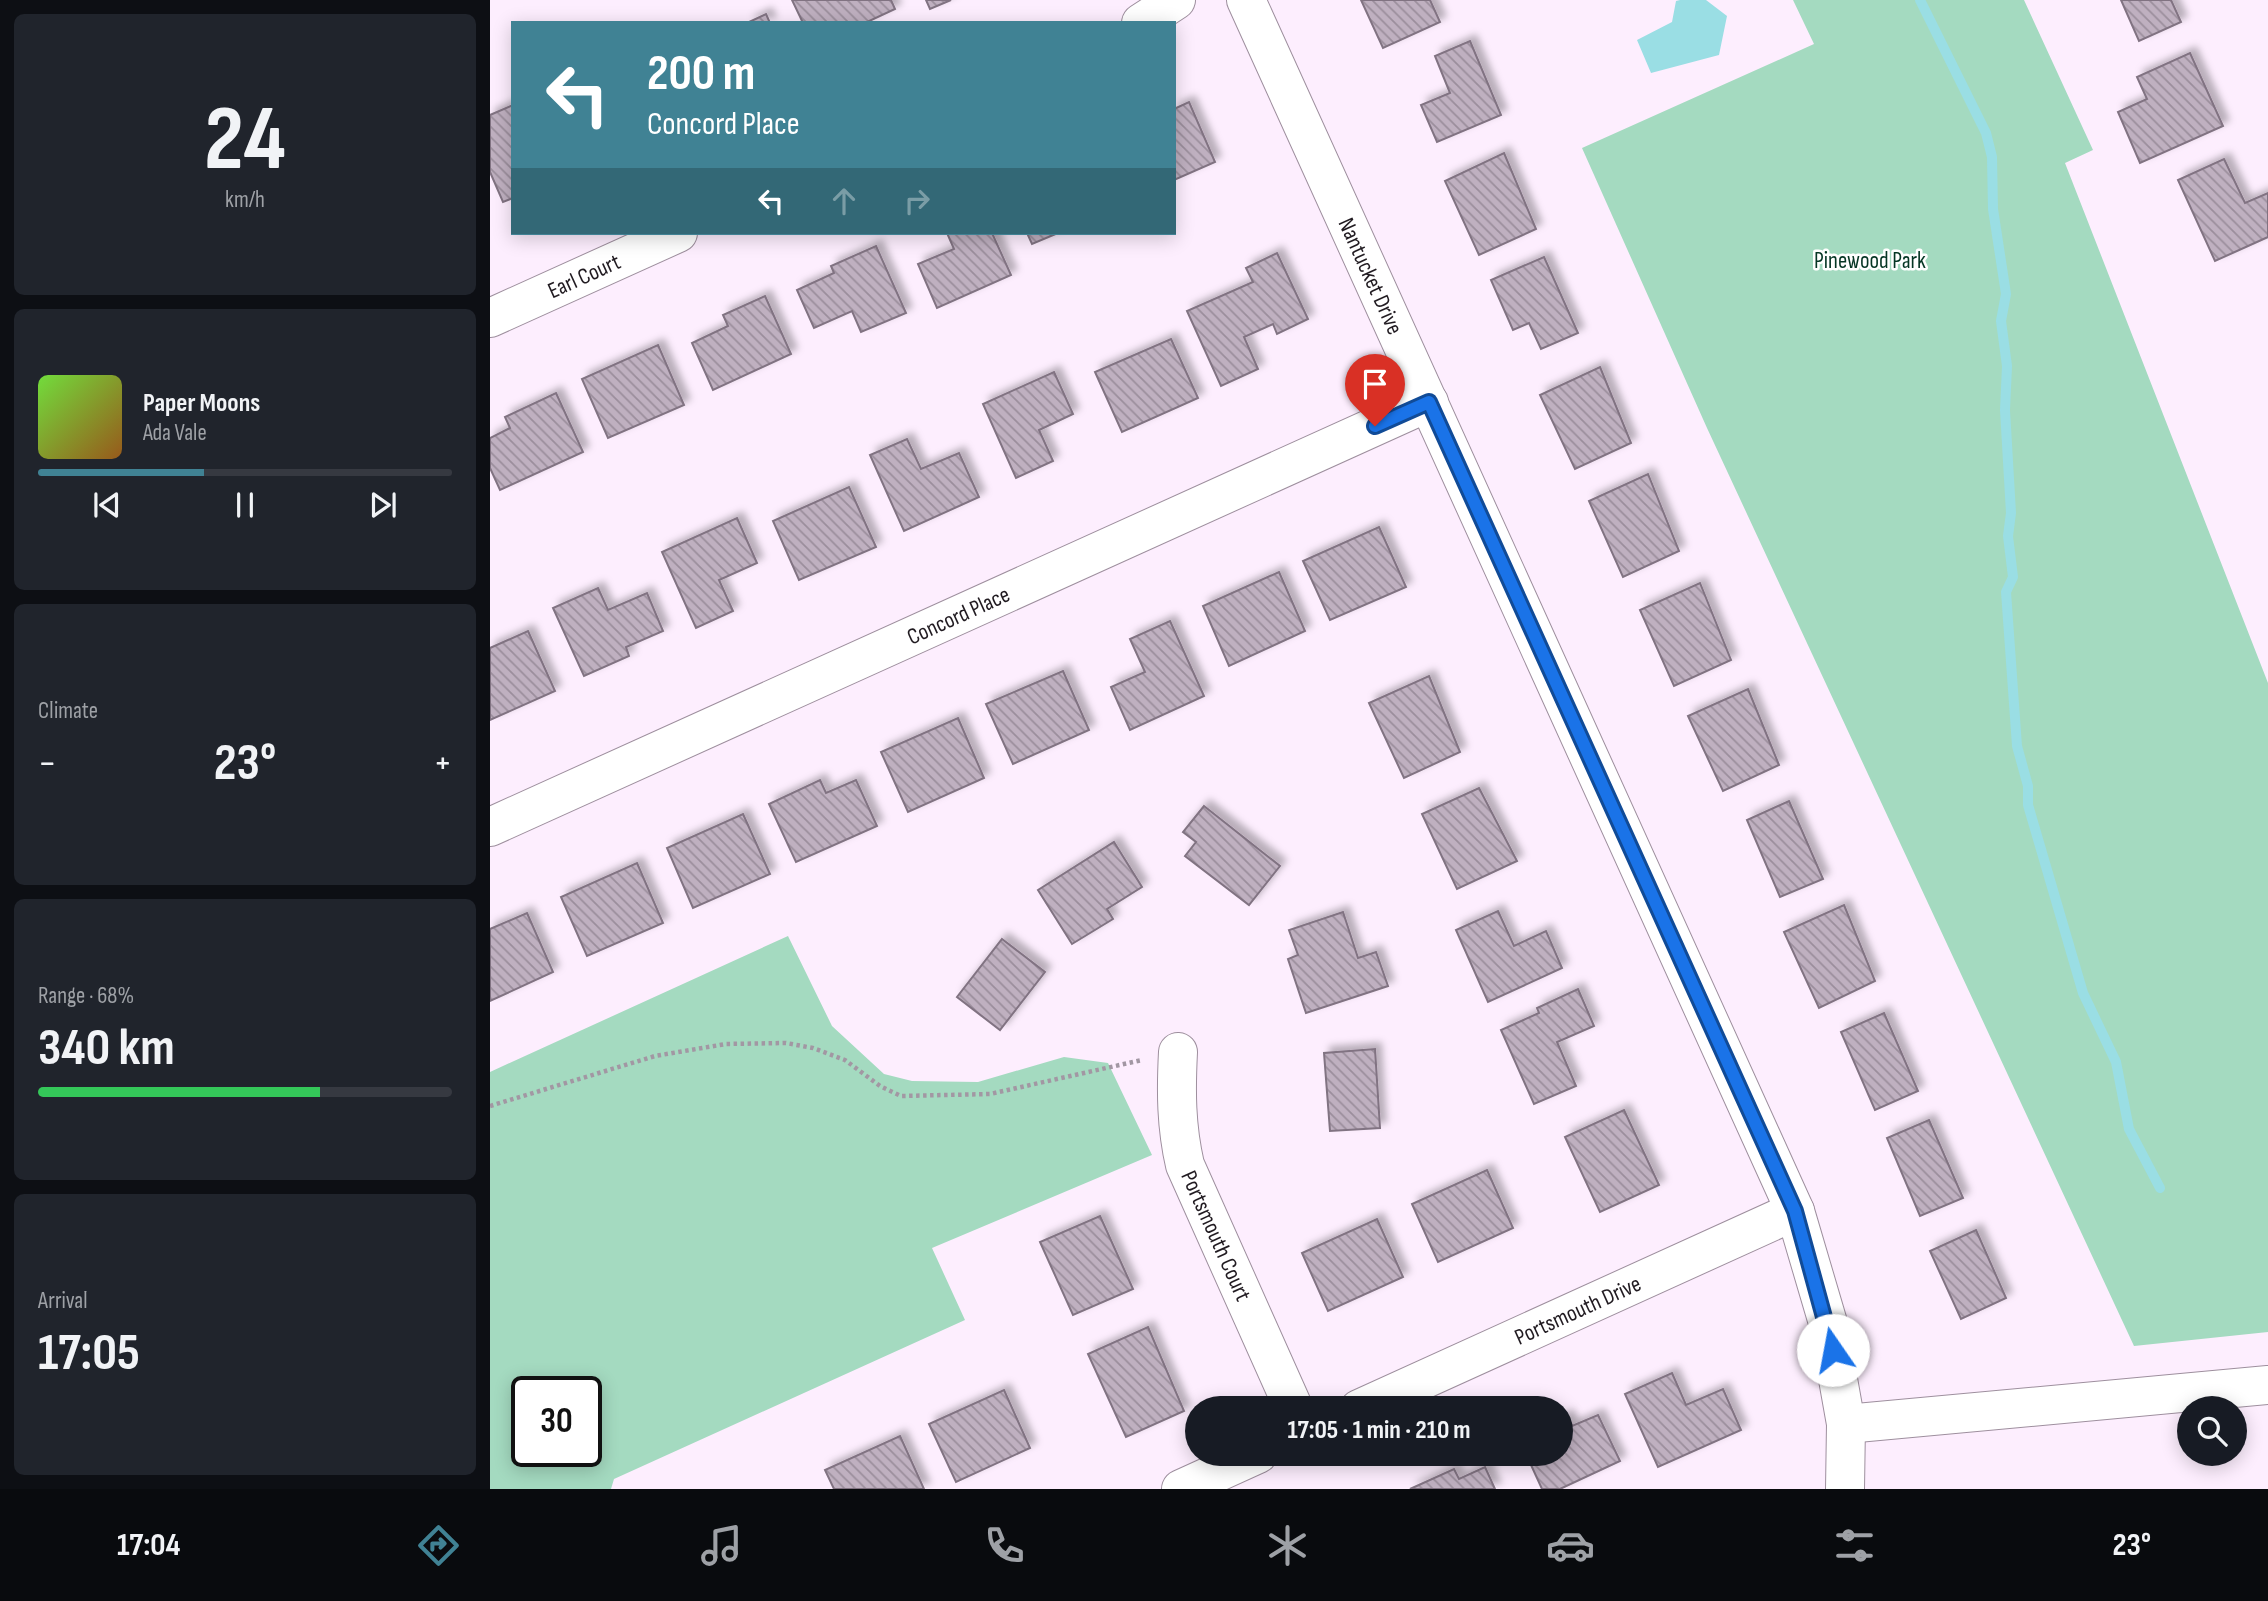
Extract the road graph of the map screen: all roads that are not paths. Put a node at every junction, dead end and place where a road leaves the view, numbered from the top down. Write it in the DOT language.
graph roads {
  1 [pos="1176,0"];
  2 [pos="1246,0"];
  3 [pos="1144,21"];
  4 [pos="674,235"];
  5 [pos="490,318"];
  6 [pos="1429,402"];
  7 [pos="490,827"];
  8 [pos="1178,1052"];
  9 [pos="1795,1211"];
  10 [pos="2268,1385"];
  11 [pos="1288,1396"];
  12 [pos="1388,1396"];
  13 [pos="1846,1424"];
  14 [pos="1232,1466"];
  15 [pos="1181,1489"];
  16 [pos="1845,1489"];
  1 -- 3 [label="street"];
  2 -- 6 [label="street, Nantucket Drive"];
  4 -- 5 [label="street, Earl Court"];
  6 -- 7 [label="street, Concord Place"];
  6 -- 9 [label="street, Nantucket Drive"];
  8 -- 11 [label="street, Portsmouth Court"];
  9 -- 12 [label="street, Portsmouth Drive"];
  9 -- 13 [label="street, Nantucket Drive"];
  10 -- 13 [label="street"];
  13 -- 16 [label="street, Nantucket Drive"];
  14 -- 15 [label="street"];
}
